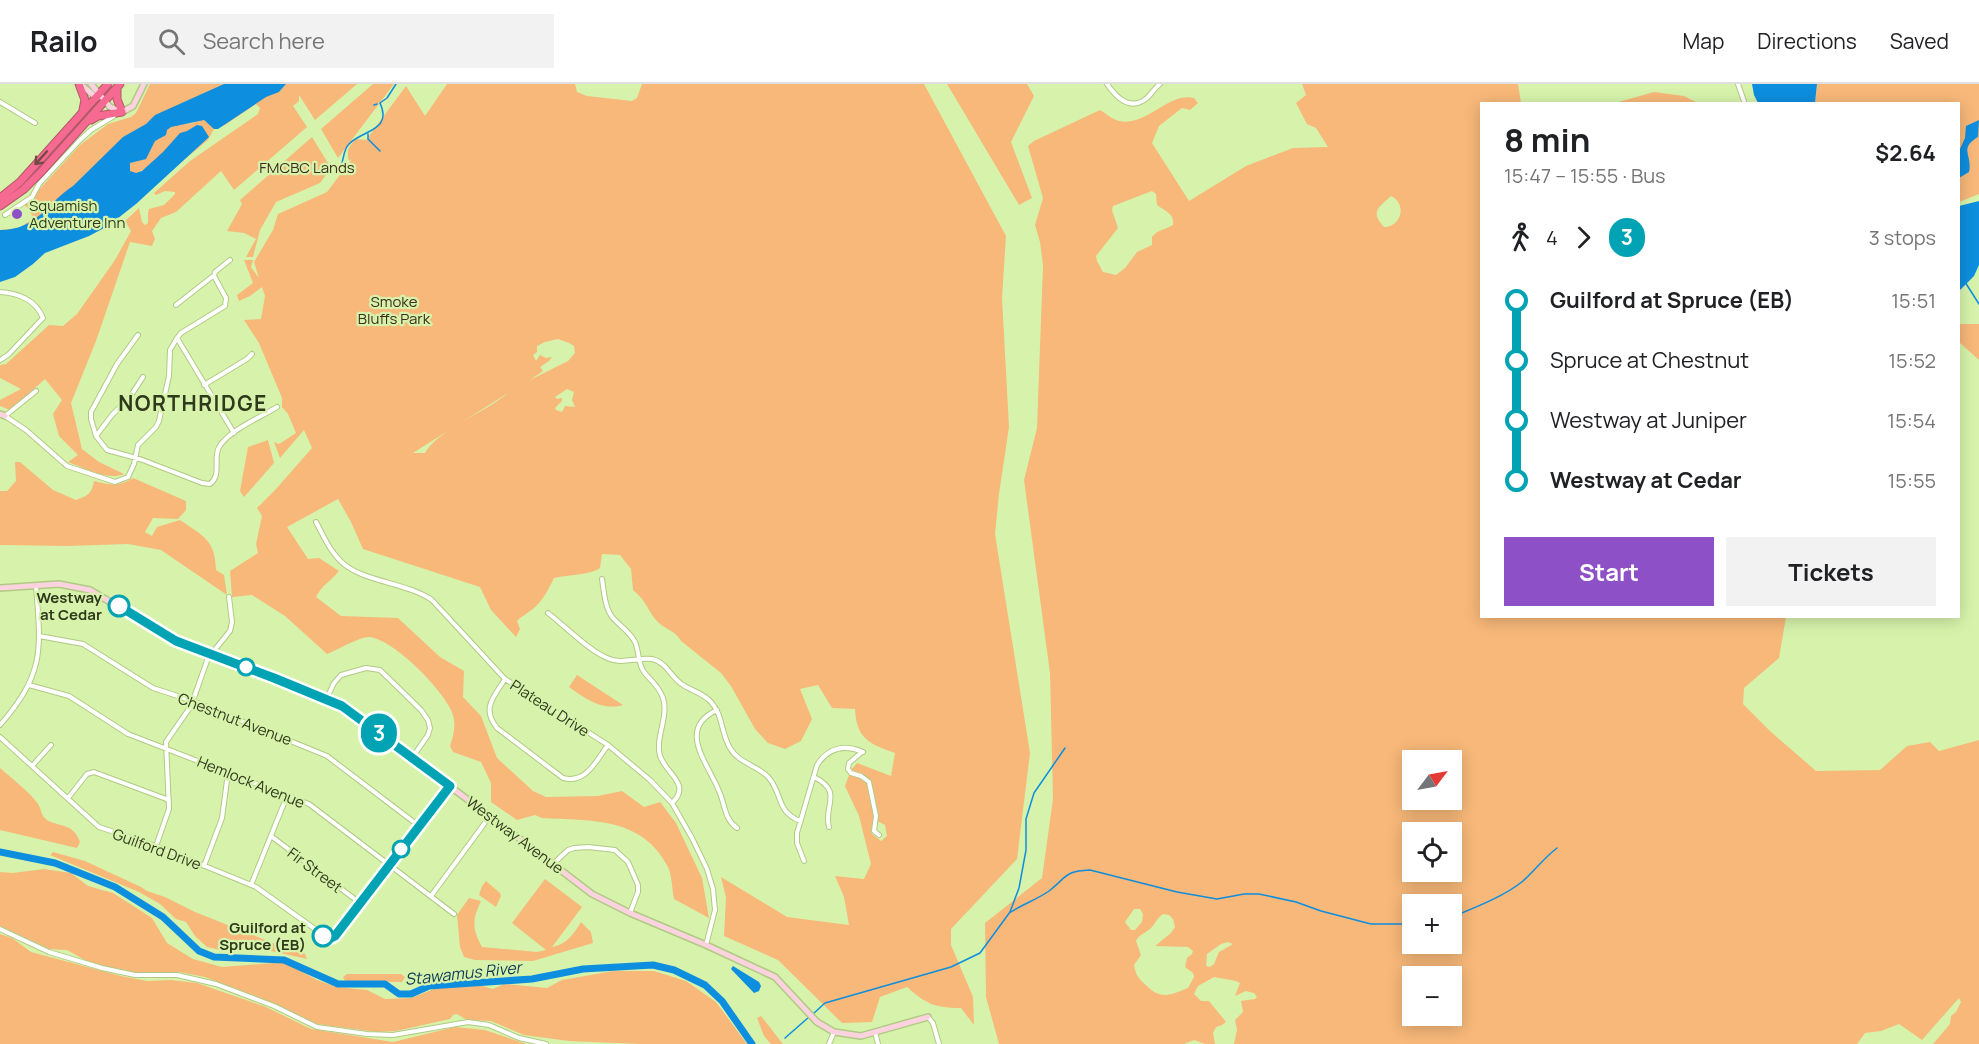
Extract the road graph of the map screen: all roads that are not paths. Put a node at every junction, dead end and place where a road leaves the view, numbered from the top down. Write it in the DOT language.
graph roads {
  1 [pos="80,84"];
  2 [pos="91,84"];
  3 [pos="108,84"];
  4 [pos="144,84"];
  5 [pos="1107,84"];
  6 [pos="1160,84"];
  7 [pos="1738,84"];
  8 [pos="119,86"];
  9 [pos="98,95"];
  10 [pos="105,101"];
  11 [pos="0,102"];
  12 [pos="1744,102"];
  13 [pos="122,112"];
  14 [pos="80,115"];
  15 [pos="35,123"];
  16 [pos="82,126"];
  17 [pos="0,198"];
  18 [pos="0,206"];
  19 [pos="5,215"];
  20 [pos="230,260"];
  21 [pos="214,276"];
  22 [pos="0,292"];
  23 [pos="176,305"];
  24 [pos="138,335"];
  25 [pos="177,338"];
  26 [pos="252,354"];
  27 [pos="0,360"];
  28 [pos="143,377"];
  29 [pos="204,385"];
  30 [pos="36,391"];
  31 [pos="277,407"];
  32 [pos="2,416"];
  33 [pos="234,433"];
  34 [pos="96,436"];
  35 [pos="135,458"];
  36 [pos="316,522"];
  37 [pos="602,579"];
  38 [pos="36,586"];
  39 [pos="0,588"];
  40 [pos="229,597"];
  41 [pos="548,613"];
  42 [pos="39,636"];
  43 [pos="211,654"];
  44 [pos="640,660"];
  45 [pos="505,679"];
  46 [pos="29,685"];
  47 [pos="326,700"];
  48 [pos="193,701"];
  49 [pos="717,710"];
  50 [pos="0,725"];
  51 [pos="0,737"];
  52 [pos="51,745"];
  53 [pos="608,745"];
  54 [pos="166,747"];
  55 [pos="412,758"];
  56 [pos="32,766"];
  57 [pos="228,773"];
  58 [pos="814,777"];
  59 [pos="450,786"];
  60 [pos="287,796"];
  61 [pos="68,798"];
  62 [pos="169,800"];
  63 [pos="672,803"];
  64 [pos="490,816"];
  65 [pos="800,821"];
  66 [pos="419,826"];
  67 [pos="829,827"];
  68 [pos="737,828"];
  69 [pos="271,836"];
  70 [pos="879,836"];
  71 [pos="156,846"];
  72 [pos="804,861"];
  73 [pos="553,864"];
  74 [pos="389,865"];
  75 [pos="204,866"];
  76 [pos="251,885"];
  77 [pos="431,896"];
  78 [pos="360,903"];
  79 [pos="630,913"];
  80 [pos="454,914"];
  81 [pos="0,928"];
  82 [pos="706,945"];
  83 [pos="928,1017"];
  84 [pos="834,1032"];
  85 [pos="874,1032"];
  86 [pos="546,1044"];
  87 [pos="829,1044"];
  88 [pos="878,1044"];
  89 [pos="939,1044"];
  1 -- 9 [label="street"];
  1 -- 14 [label="highway"];
  2 -- 9 [label="street"];
  3 -- 9 [label="highway"];
  4 -- 13 [label="street"];
  5 -- 6 [label="street"];
  7 -- 12 [label="street"];
  8 -- 10 [label="highway"];
  8 -- 13 [label="highway"];
  9 -- 10 [label="street"];
  9 -- 14 [label="highway"];
  10 -- 13 [label="street"];
  10 -- 16 [label="highway"];
  11 -- 15 [label="street"];
  13 -- 16 [label="highway"];
  13 -- 19 [label="street"];
  14 -- 17 [label="highway, one-way"];
  16 -- 18 [label="highway"];
  20 -- 21 [label="street"];
  21 -- 23 [label="street"];
  21 -- 25 [label="street"];
  22 -- 27 [label="street"];
  24 -- 34 [label="street"];
  25 -- 29 [label="street"];
  25 -- 35 [label="street"];
  26 -- 29 [label="street"];
  28 -- 34 [label="street"];
  29 -- 33 [label="street"];
  30 -- 32 [label="street"];
  31 -- 33 [label="street"];
  32 -- 35 [label="street"];
  33 -- 35 [label="street"];
  34 -- 35 [label="street"];
  36 -- 45 [label="street, Plateau Drive"];
  37 -- 44 [label="street"];
  38 -- 39 [label="street, Westway Avenue"];
  38 -- 42 [label="street"];
  38 -- 43 [label="street, Westway Avenue"];
  40 -- 43 [label="street"];
  41 -- 44 [label="street"];
  42 -- 46 [label="street"];
  42 -- 48 [label="street, Chestnut Avenue"];
  43 -- 47 [label="street, Westway Avenue"];
  43 -- 48 [label="street"];
  44 -- 49 [label="street"];
  44 -- 63 [label="street"];
  45 -- 53 [label="street, Plateau Drive"];
  45 -- 53 [label="street"];
  46 -- 50 [label="street"];
  46 -- 54 [label="street, Hemlock Avenue"];
  47 -- 55 [label="street, Westway Avenue"];
  47 -- 55 [label="street"];
  48 -- 54 [label="street"];
  48 -- 66 [label="street, Chestnut Avenue"];
  49 -- 65 [label="street"];
  49 -- 68 [label="street"];
  51 -- 56 [label="street, Guilford Drive"];
  52 -- 56 [label="street"];
  53 -- 63 [label="street, Plateau Drive"];
  54 -- 57 [label="street, Hemlock Avenue"];
  54 -- 62 [label="street"];
  55 -- 59 [label="street, Westway Avenue"];
  56 -- 61 [label="street, Guilford Drive"];
  57 -- 60 [label="street, Hemlock Avenue"];
  57 -- 75 [label="street"];
  58 -- 65 [label="street"];
  58 -- 67 [label="street"];
  58 -- 70 [label="street"];
  59 -- 64 [label="street, Westway Avenue"];
  59 -- 66 [label="street"];
  60 -- 69 [label="street"];
  60 -- 74 [label="street, Hemlock Avenue"];
  61 -- 62 [label="street"];
  61 -- 71 [label="street, Guilford Drive"];
  62 -- 71 [label="street"];
  63 -- 82 [label="street, Plateau Drive"];
  64 -- 73 [label="street, Westway Avenue"];
  64 -- 77 [label="street"];
  65 -- 72 [label="street"];
  66 -- 74 [label="street"];
  69 -- 76 [label="street"];
  69 -- 78 [label="street, Fir Street"];
  71 -- 75 [label="street, Guilford Drive"];
  73 -- 79 [label="street, Westway Avenue"];
  73 -- 79 [label="street"];
  74 -- 77 [label="street, Hemlock Avenue"];
  74 -- 78 [label="street"];
  75 -- 76 [label="street, Guilford Drive"];
  76 -- 78 [label="street, Guilford Drive"];
  77 -- 80 [label="street, Hemlock Avenue"];
  79 -- 82 [label="street, Westway Avenue"];
  81 -- 86 [label="street"];
  82 -- 84 [label="street, Westway Avenue"];
  83 -- 85 [label="street"];
  83 -- 89 [label="street"];
  84 -- 85 [label="street"];
  84 -- 87 [label="street"];
  85 -- 88 [label="street"];
}
